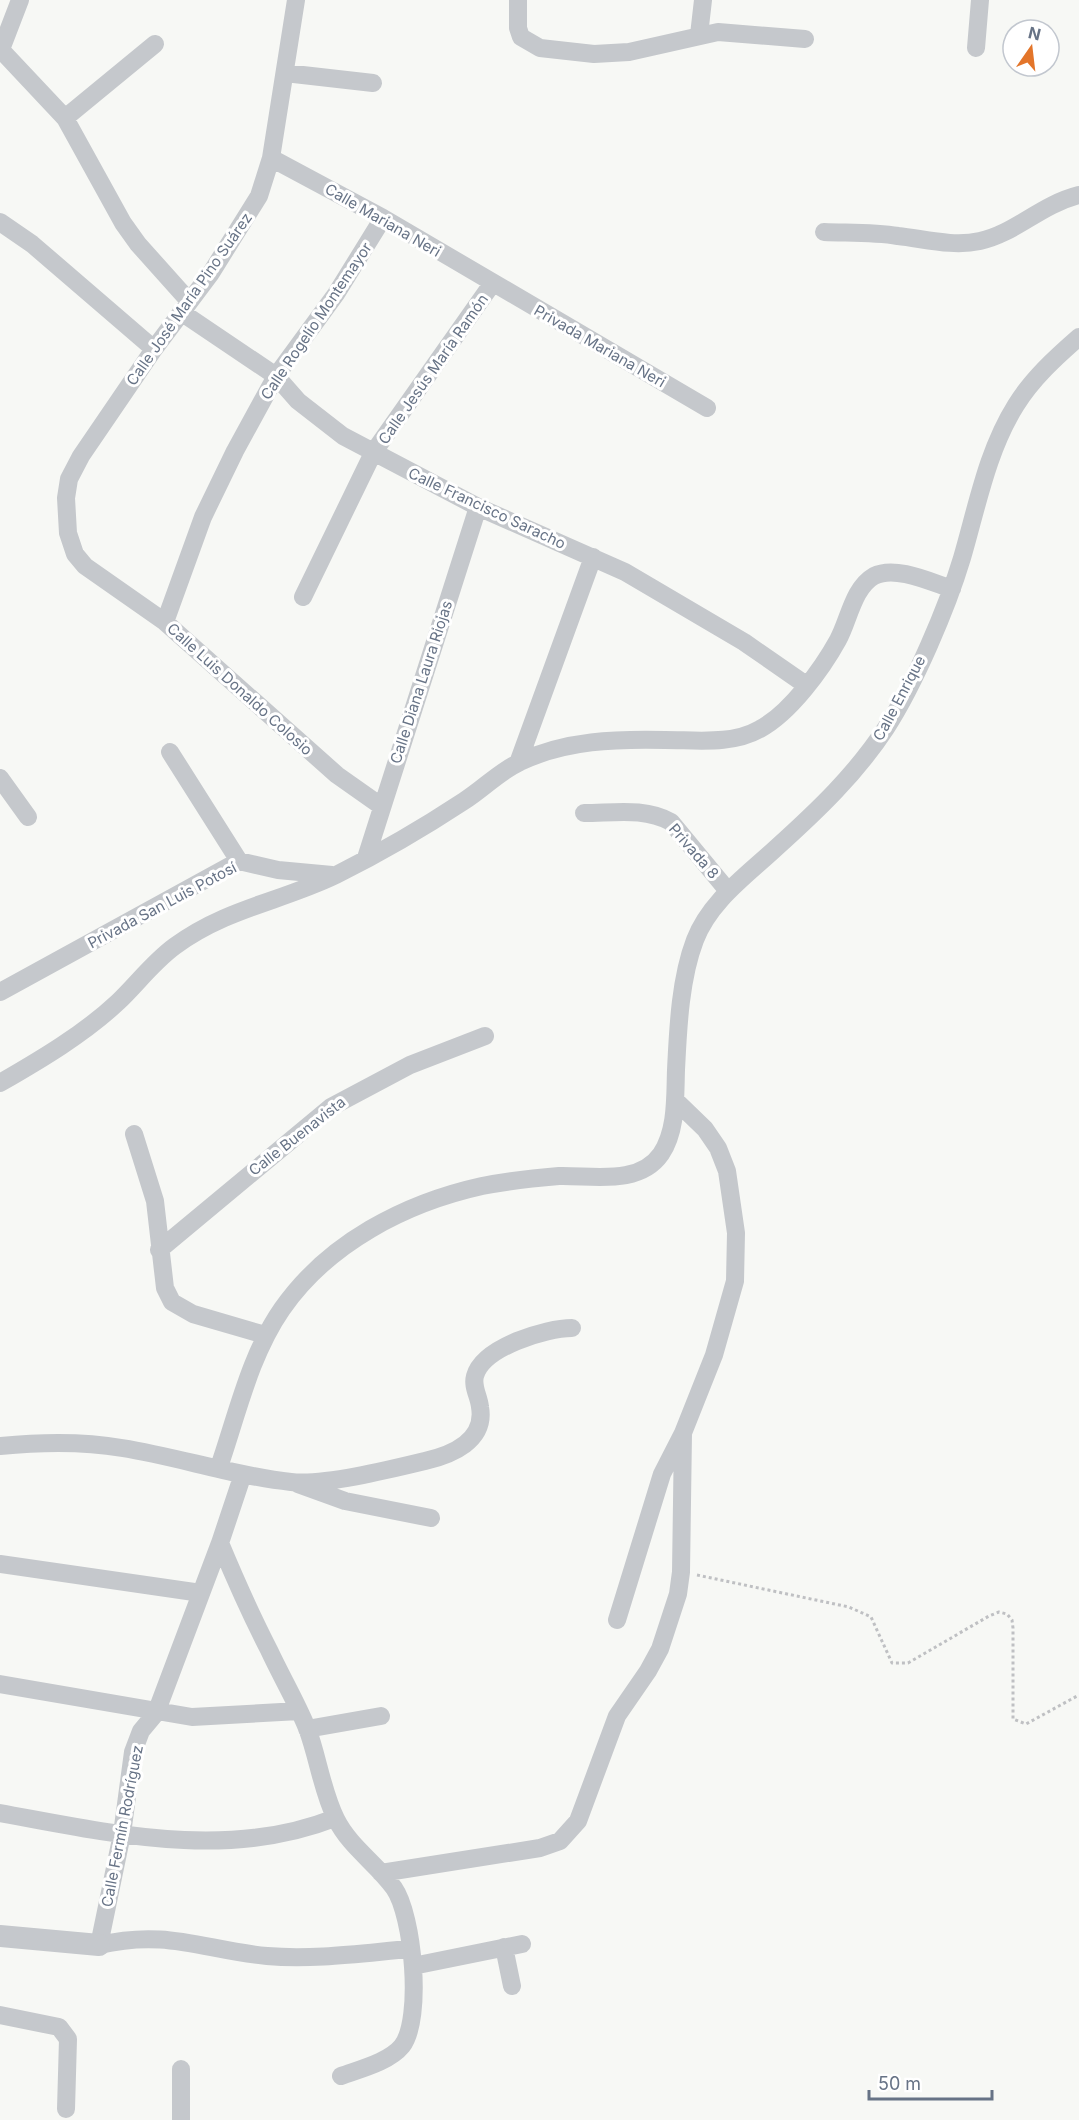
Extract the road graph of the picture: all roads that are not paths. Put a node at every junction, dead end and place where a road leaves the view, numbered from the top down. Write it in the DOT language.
graph roads {
  1 [pos="20,0"];
  2 [pos="296,0"];
  3 [pos="518,0"];
  4 [pos="703,0"];
  5 [pos="980,0"];
  6 [pos="699,34"];
  7 [pos="805,39"];
  8 [pos="155,44"];
  9 [pos="976,48"];
  10 [pos="0,51"];
  11 [pos="285,73"];
  12 [pos="373,83"];
  13 [pos="65,118"];
  14 [pos="272,158"];
  15 [pos="1079,195"];
  16 [pos="383,218"];
  17 [pos="0,222"];
  18 [pos="824,232"];
  19 [pos="492,284"];
  20 [pos="185,307"];
  21 [pos="1079,337"];
  22 [pos="154,349"];
  23 [pos="276,376"];
  24 [pos="707,408"];
  25 [pos="373,453"];
  26 [pos="69,479"];
  27 [pos="477,507"];
  28 [pos="593,557"];
  29 [pos="952,589"];
  30 [pos="303,597"];
  31 [pos="165,622"];
  32 [pos="806,685"];
  33 [pos="170,752"];
  34 [pos="518,763"];
  35 [pos="0,778"];
  36 [pos="381,806"];
  37 [pos="584,813"];
  38 [pos="28,817"];
  39 [pos="366,858"];
  40 [pos="239,861"];
  41 [pos="334,876"];
  42 [pos="729,891"];
  43 [pos="0,992"];
  44 [pos="485,1036"];
  45 [pos="0,1083"];
  46 [pos="675,1100"];
  47 [pos="134,1134"];
  48 [pos="159,1250"];
  49 [pos="572,1328"];
  50 [pos="266,1335"];
  51 [pos="683,1433"];
  52 [pos="0,1446"];
  53 [pos="219,1467"];
  54 [pos="243,1474"];
  55 [pos="294,1482"];
  56 [pos="431,1518"];
  57 [pos="220,1543"];
  58 [pos="0,1564"];
  59 [pos="201,1593"];
  60 [pos="617,1620"];
  61 [pos="0,1684"];
  62 [pos="299,1712"];
  63 [pos="156,1713"];
  64 [pos="381,1716"];
  65 [pos="307,1729"];
  66 [pos="0,1813"];
  67 [pos="335,1818"];
  68 [pos="122,1834"];
  69 [pos="381,1873"];
  70 [pos="0,1936"];
  71 [pos="522,1944"];
  72 [pos="99,1945"];
  73 [pos="504,1947"];
  74 [pos="411,1958"];
  75 [pos="512,1986"];
  76 [pos="0,2015"];
  77 [pos="181,2069"];
  78 [pos="341,2076"];
  79 [pos="66,2109"];
  80 [pos="181,2120"];
  1 -- 10 [label="street"];
  2 -- 11 [label="street, Calle José María Pino Suárez"];
  3 -- 6 [label="street"];
  4 -- 6 [label="street"];
  5 -- 9 [label="street"];
  6 -- 7 [label="street"];
  8 -- 13 [label="street"];
  10 -- 13 [label="street, Calle Francisco Saracho"];
  11 -- 12 [label="street"];
  11 -- 14 [label="street, Calle José María Pino Suárez"];
  13 -- 20 [label="street, Calle Francisco Saracho"];
  14 -- 16 [label="street, Calle Mariana Neri"];
  14 -- 20 [label="street, Calle José María Pino Suárez"];
  15 -- 18 [label="street"];
  16 -- 19 [label="street, Calle Mariana Neri"];
  16 -- 23 [label="street, Calle Rogelio Montemayor"];
  17 -- 22 [label="street"];
  19 -- 24 [label="street, Privada Mariana Neri"];
  19 -- 25 [label="street, Calle Jesús María Ramón"];
  20 -- 22 [label="street, Calle José María Pino Suárez"];
  20 -- 23 [label="street, Calle Francisco Saracho"];
  21 -- 29 [label="street, Calle Enrique"];
  22 -- 26 [label="street, Calle José María Pino Suárez"];
  23 -- 25 [label="street, Calle Francisco Saracho"];
  23 -- 31 [label="street, Calle Rogelio Montemayor"];
  25 -- 27 [label="street, Calle Francisco Saracho"];
  25 -- 30 [label="street, Calle Jesús María Ramón"];
  26 -- 31 [label="street, Calle Luis Donaldo Colosio"];
  27 -- 28 [label="street, Calle Francisco Saracho"];
  27 -- 36 [label="street, Calle Diana Laura Riojas"];
  28 -- 32 [label="street, Calle Francisco Saracho"];
  28 -- 34 [label="street"];
  29 -- 32 [label="street"];
  29 -- 42 [label="street, Calle Enrique"];
  31 -- 36 [label="street, Calle Luis Donaldo Colosio"];
  32 -- 34 [label="street"];
  33 -- 40 [label="street"];
  34 -- 39 [label="street"];
  35 -- 38 [label="street"];
  36 -- 39 [label="street, Calle Diana Laura Riojas"];
  37 -- 42 [label="street, Privada 8"];
  39 -- 41 [label="street"];
  40 -- 41 [label="street, Privada San Luis Potosí"];
  40 -- 43 [label="street, Privada San Luis Potosí"];
  41 -- 45 [label="street"];
  42 -- 46 [label="street, Calle Enrique"];
  44 -- 48 [label="street, Calle Buenavista"];
  46 -- 50 [label="street, Calle Enrique"];
  46 -- 51 [label="street"];
  47 -- 48 [label="street"];
  48 -- 50 [label="street"];
  49 -- 55 [label="street"];
  50 -- 53 [label="street, Calle Enrique"];
  51 -- 60 [label="street"];
  51 -- 69 [label="street"];
  52 -- 53 [label="street"];
  53 -- 54 [label="street"];
  54 -- 55 [label="street"];
  54 -- 57 [label="street, Calle Fermín Rodríguez"];
  55 -- 56 [label="street"];
  57 -- 59 [label="street, Calle Fermín Rodríguez"];
  57 -- 62 [label="street"];
  58 -- 59 [label="street"];
  59 -- 63 [label="street, Calle Fermín Rodríguez"];
  61 -- 63 [label="street"];
  62 -- 63 [label="street"];
  62 -- 65 [label="street"];
  63 -- 68 [label="street, Calle Fermín Rodríguez"];
  64 -- 65 [label="street"];
  65 -- 67 [label="street"];
  66 -- 68 [label="street"];
  67 -- 68 [label="street"];
  67 -- 69 [label="street"];
  68 -- 72 [label="street, Calle Fermín Rodríguez"];
  69 -- 74 [label="street"];
  70 -- 72 [label="street"];
  71 -- 73 [label="street"];
  72 -- 74 [label="street"];
  73 -- 74 [label="street"];
  73 -- 75 [label="street"];
  74 -- 78 [label="street"];
  76 -- 79 [label="street"];
  77 -- 80 [label="street"];
}
